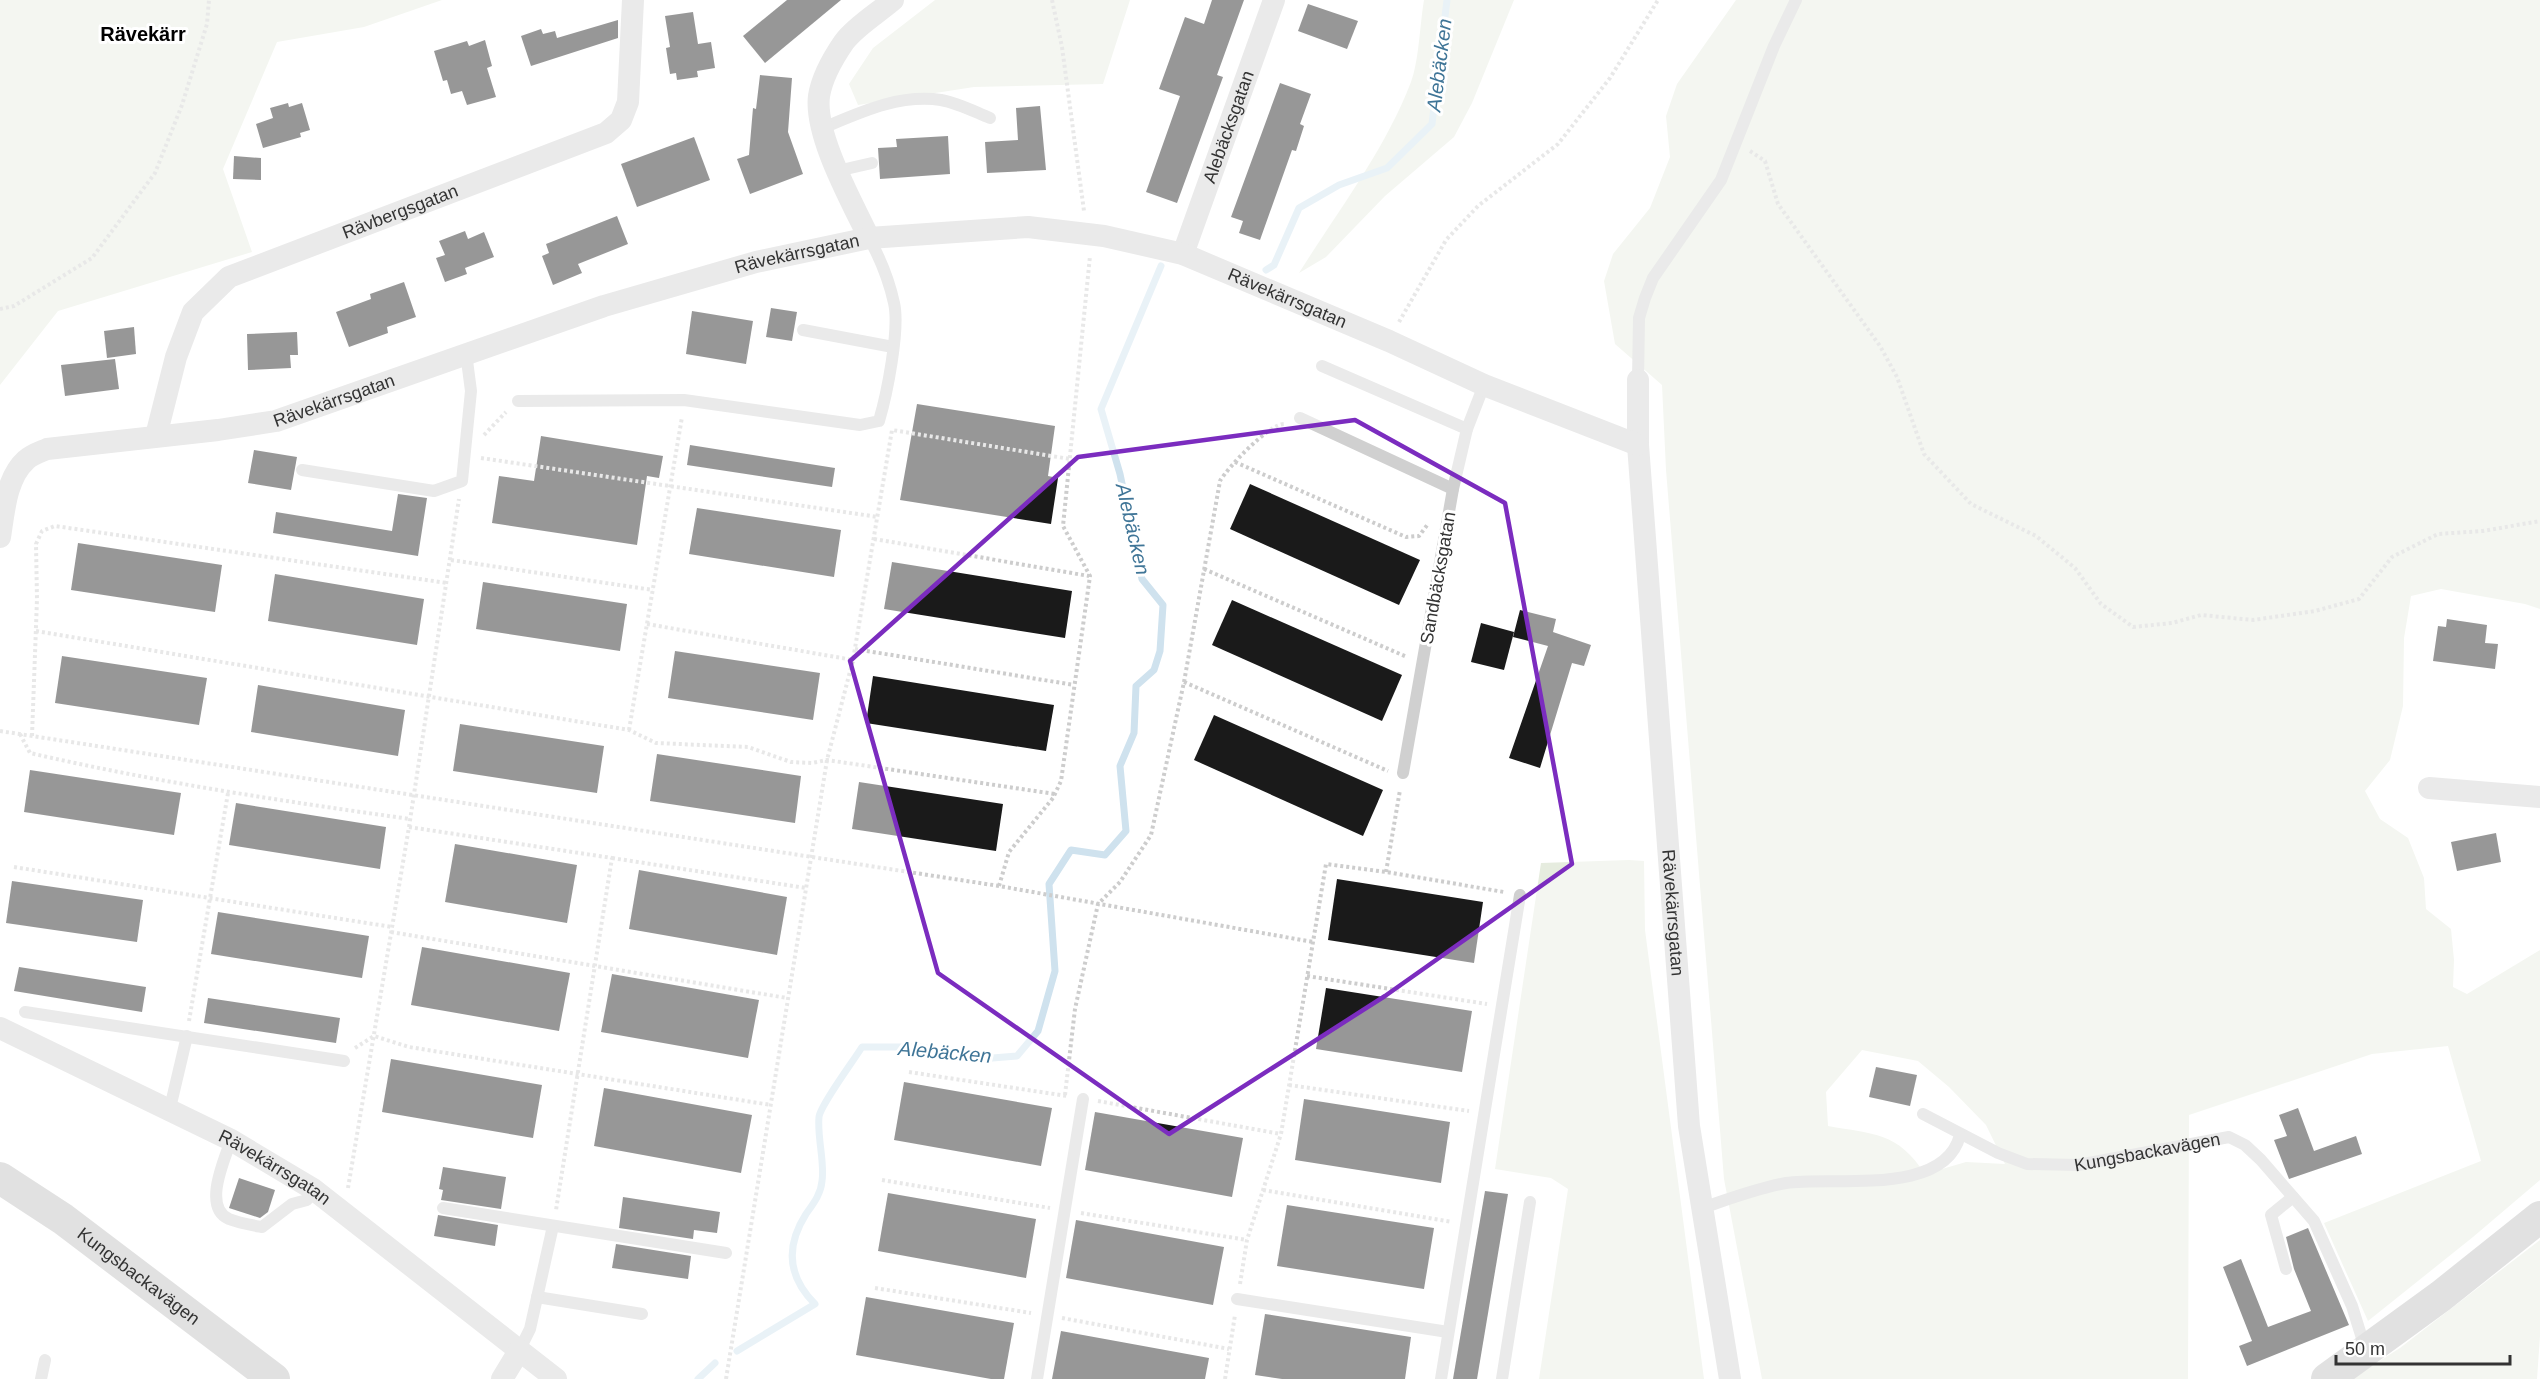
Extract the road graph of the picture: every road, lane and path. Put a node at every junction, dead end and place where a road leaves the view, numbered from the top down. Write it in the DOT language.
graph roads {
  1 [pos="209,0"];
  2 [pos="633,0"];
  3 [pos="893,0"];
  4 [pos="1052,0"];
  5 [pos="1274,0"];
  6 [pos="1658,0"];
  7 [pos="1796,0"];
  8 [pos="990,118"];
  9 [pos="823,128"];
  10 [pos="1737,142"];
  11 [pos="872,163"];
  12 [pos="837,171"];
  13 [pos="1084,211"];
  14 [pos="869,238"];
  15 [pos="1090,252"];
  16 [pos="1184,254"];
  17 [pos="0,309"];
  18 [pos="803,330"];
  19 [pos="1389,341"];
  20 [pos="893,347"];
  21 [pos="466,353"];
  22 [pos="1322,366"];
  23 [pos="1638,380"];
  24 [pos="1484,385"];
  25 [pos="684,400"];
  26 [pos="518,402"];
  27 [pos="1300,418"];
  28 [pos="1467,429"];
  29 [pos="156,436"];
  30 [pos="1638,445"];
  31 [pos="466,455"];
  32 [pos="1070,459"];
  33 [pos="1235,462"];
  34 [pos="302,470"];
  35 [pos="462,481"];
  36 [pos="670,485"];
  37 [pos="1453,489"];
  38 [pos="878,517"];
  39 [pos="2540,521"];
  40 [pos="0,537"];
  41 [pos="874,539"];
  42 [pos="451,560"];
  43 [pos="1204,569"];
  44 [pos="1090,576"];
  45 [pos="447,583"];
  46 [pos="652,590"];
  47 [pos="647,624"];
  48 [pos="36,631"];
  49 [pos="855,649"];
  50 [pos="853,660"];
  51 [pos="1423,664"];
  52 [pos="1184,682"];
  53 [pos="1074,685"];
  54 [pos="430,696"];
  55 [pos="629,730"];
  56 [pos="0,731"];
  57 [pos="19,734"];
  58 [pos="32,736"];
  59 [pos="827,760"];
  60 [pos="1403,773"];
  61 [pos="2428,788"];
  62 [pos="228,793"];
  63 [pos="1055,794"];
  64 [pos="414,795"];
  65 [pos="2540,797"];
  66 [pos="410,819"];
  67 [pos="409,827"];
  68 [pos="811,857"];
  69 [pos="612,858"];
  70 [pos="14,867"];
  71 [pos="1386,872"];
  72 [pos="999,886"];
  73 [pos="806,888"];
  74 [pos="1520,895"];
  75 [pos="210,898"];
  76 [pos="1098,904"];
  77 [pos="392,929"];
  78 [pos="1313,942"];
  79 [pos="593,966"];
  80 [pos="1307,976"];
  81 [pos="787,998"];
  82 [pos="1502,1006"];
  83 [pos="25,1012"];
  84 [pos="0,1028"];
  85 [pos="187,1036"];
  86 [pos="374,1036"];
  87 [pos="344,1060"];
  88 [pos="578,1074"];
  89 [pos="1289,1084"];
  90 [pos="1065,1096"];
  91 [pos="1083,1099"];
  92 [pos="771,1105"];
  93 [pos="170,1108"];
  94 [pos="1484,1114"];
  95 [pos="1923,1114"];
  96 [pos="1960,1135"];
  97 [pos="231,1140"];
  98 [pos="0,1178"];
  99 [pos="313,1189"];
  100 [pos="1263,1190"];
  101 [pos="2293,1197"];
  102 [pos="1530,1202"];
  103 [pos="443,1208"];
  104 [pos="1702,1208"];
  105 [pos="344,1212"];
  106 [pos="2540,1217"];
  107 [pos="1465,1224"];
  108 [pos="553,1226"];
  109 [pos="726,1253"];
  110 [pos="2286,1269"];
  111 [pos="537,1297"];
  112 [pos="1237,1299"];
  113 [pos="642,1314"];
  114 [pos="1448,1332"];
  115 [pos="519,1351"];
  116 [pos="2367,1352"];
  117 [pos="45,1360"];
  118 [pos="41,1379"];
  119 [pos="274,1379"];
  120 [pos="502,1379"];
  121 [pos="556,1379"];
  122 [pos="726,1379"];
  123 [pos="1037,1379"];
  124 [pos="1225,1379"];
  125 [pos="1441,1379"];
  126 [pos="1502,1379"];
  127 [pos="1730,1379"];
  128 [pos="2327,1379"];
  1 -- 17 [label="path"];
  2 -- 29 [label="street, Rävbergsgatan"];
  3 -- 9 [label="street"];
  4 -- 13 [label="path"];
  5 -- 16 [label="street, Alebäcksgatan"];
  6 -- 19 [label="path"];
  7 -- 10 [label="lane"];
  8 -- 9 [label="lane"];
  9 -- 12 [label="street"];
  10 -- 23 [label="lane"];
  10 -- 39 [label="path"];
  11 -- 12 [label="lane"];
  12 -- 14 [label="street"];
  14 -- 16 [label="street, Rävekärrsgatan"];
  14 -- 20 [label="lane"];
  14 -- 21 [label="street, Rävekärrsgatan"];
  15 -- 32 [label="path"];
  16 -- 19 [label="street, Rävekärrsgatan"];
  18 -- 20 [label="lane"];
  19 -- 24 [label="street, Rävekärrsgatan"];
  20 -- 25 [label="lane"];
  21 -- 29 [label="street, Rävekärrsgatan"];
  21 -- 31 [label="lane"];
  22 -- 28 [label="lane"];
  23 -- 30 [label="street, Rävekärrsgatan"];
  24 -- 28 [label="lane, Sandbäcksgatan"];
  24 -- 30 [label="street, Rävekärrsgatan"];
  25 -- 26 [label="lane"];
  25 -- 36 [label="path"];
  26 -- 31 [label="path"];
  27 -- 33 [label="path"];
  27 -- 37 [label="lane"];
  28 -- 37 [label="lane, Sandbäcksgatan"];
  29 -- 40 [label="street, Rävekärrsgatan"];
  30 -- 104 [label="street, Rävekärrsgatan"];
  31 -- 35 [label="lane"];
  31 -- 36 [label="path"];
  32 -- 38 [label="path"];
  32 -- 44 [label="path"];
  33 -- 37 [label="path"];
  33 -- 43 [label="path"];
  34 -- 35 [label="lane"];
  35 -- 42 [label="path"];
  36 -- 38 [label="path"];
  36 -- 46 [label="path"];
  37 -- 51 [label="lane, Sandbäcksgatan"];
  38 -- 41 [label="path"];
  41 -- 44 [label="path"];
  41 -- 49 [label="path"];
  42 -- 45 [label="path"];
  42 -- 46 [label="path"];
  43 -- 51 [label="path"];
  43 -- 52 [label="path"];
  44 -- 53 [label="path"];
  45 -- 48 [label="path"];
  45 -- 54 [label="path"];
  46 -- 47 [label="path"];
  47 -- 50 [label="path"];
  47 -- 55 [label="path"];
  48 -- 54 [label="path"];
  48 -- 58 [label="path"];
  49 -- 50 [label="path"];
  49 -- 53 [label="path"];
  50 -- 59 [label="path"];
  51 -- 60 [label="lane, Sandbäcksgatan"];
  52 -- 60 [label="path"];
  52 -- 76 [label="path"];
  53 -- 63 [label="path"];
  54 -- 55 [label="path"];
  54 -- 64 [label="path"];
  55 -- 59 [label="path"];
  56 -- 57 [label="path"];
  57 -- 58 [label="path"];
  57 -- 62 [label="path"];
  58 -- 64 [label="path"];
  59 -- 63 [label="path"];
  59 -- 68 [label="path"];
  60 -- 71 [label="path"];
  61 -- 65 [label="street"];
  62 -- 66 [label="path"];
  62 -- 75 [label="path"];
  63 -- 72 [label="path"];
  64 -- 66 [label="path"];
  64 -- 68 [label="path"];
  66 -- 67 [label="path"];
  67 -- 69 [label="path"];
  67 -- 77 [label="path"];
  68 -- 72 [label="path"];
  68 -- 73 [label="path"];
  69 -- 73 [label="path"];
  69 -- 79 [label="path"];
  70 -- 75 [label="path"];
  71 -- 74 [label="path"];
  71 -- 78 [label="path"];
  72 -- 76 [label="path"];
  73 -- 81 [label="path"];
  74 -- 82 [label="lane"];
  75 -- 77 [label="path"];
  75 -- 85 [label="path"];
  76 -- 78 [label="path"];
  76 -- 90 [label="path"];
  77 -- 79 [label="path"];
  77 -- 86 [label="path"];
  78 -- 80 [label="path"];
  79 -- 81 [label="path"];
  79 -- 88 [label="path"];
  80 -- 82 [label="path"];
  80 -- 89 [label="path"];
  81 -- 92 [label="path"];
  82 -- 94 [label="lane"];
  83 -- 85 [label="lane"];
  84 -- 93 [label="street, Rävekärrsgatan"];
  85 -- 87 [label="lane"];
  85 -- 93 [label="lane"];
  86 -- 87 [label="path"];
  86 -- 88 [label="path"];
  86 -- 105 [label="path"];
  88 -- 92 [label="path"];
  88 -- 108 [label="path"];
  89 -- 94 [label="path"];
  89 -- 100 [label="path"];
  91 -- 123 [label="lane"];
  92 -- 122 [label="path"];
  93 -- 97 [label="street, Rävekärrsgatan"];
  94 -- 107 [label="lane"];
  95 -- 96 [label="lane, Kungsbackavägen"];
  96 -- 101 [label="lane, Kungsbackavägen"];
  96 -- 104 [label="lane"];
  97 -- 99 [label="street, Rävekärrsgatan"];
  97 -- 99 [label="lane"];
  98 -- 119 [label="street, Kungsbackavägen"];
  99 -- 105 [label="street, Rävekärrsgatan"];
  100 -- 107 [label="path"];
  100 -- 112 [label="path"];
  101 -- 110 [label="lane"];
  101 -- 116 [label="lane, Kungsbackavägen"];
  102 -- 126 [label="lane"];
  103 -- 108 [label="lane"];
  104 -- 127 [label="street, Rävekärrsgatan"];
  105 -- 115 [label="street, Rävekärrsgatan"];
  106 -- 116 [label="street"];
  107 -- 114 [label="lane"];
  108 -- 109 [label="lane"];
  108 -- 111 [label="lane"];
  111 -- 113 [label="lane"];
  111 -- 115 [label="lane"];
  112 -- 114 [label="lane"];
  112 -- 124 [label="path"];
  114 -- 125 [label="lane"];
  115 -- 120 [label="street"];
  115 -- 121 [label="street, Rävekärrsgatan"];
  116 -- 128 [label="street"];
  117 -- 118 [label="lane"];
}
